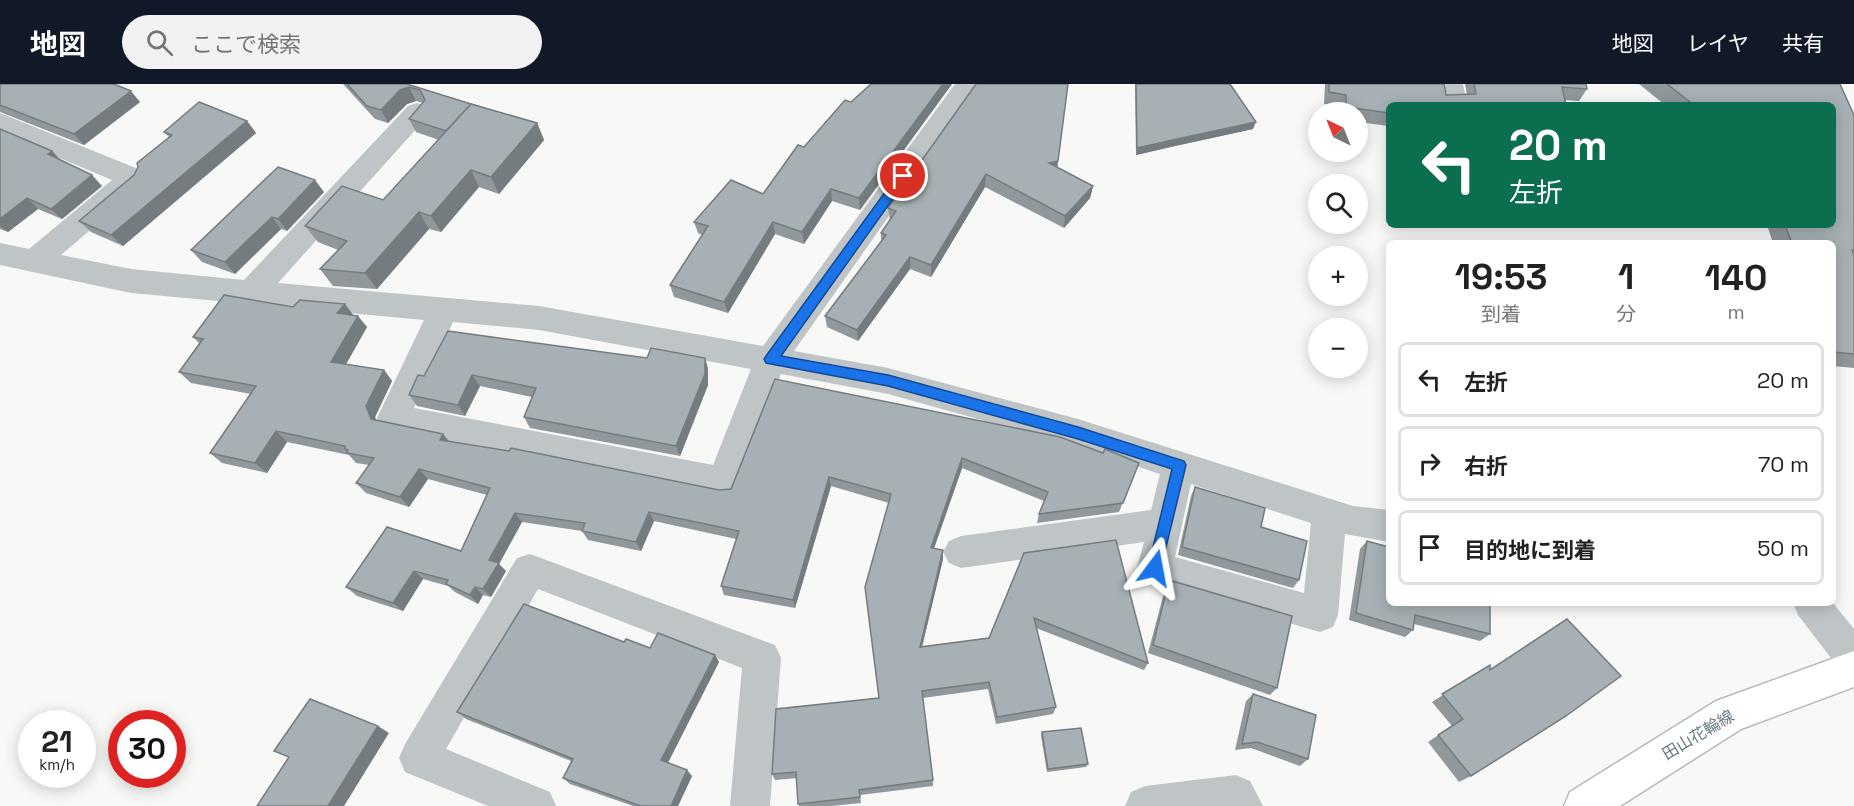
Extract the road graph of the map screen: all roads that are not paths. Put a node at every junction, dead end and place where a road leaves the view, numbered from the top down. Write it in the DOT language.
graph roads {
  1 [pos="969,84"];
  2 [pos="1450,84"];
  3 [pos="1453,102"];
  4 [pos="417,112"];
  5 [pos="0,122"];
  6 [pos="0,254"];
  7 [pos="34,261"];
  8 [pos="252,291"];
  9 [pos="444,309"];
  10 [pos="771,359"];
  11 [pos="1179,465"];
  12 [pos="1329,513"];
  13 [pos="1166,523"];
  14 [pos="1386,526"];
  15 [pos="961,552"];
  16 [pos="1814,606"];
  17 [pos="1854,658"];
  18 [pos="1854,669"];
  19 [pos="536,806"];
  20 [pos="750,806"];
  21 [pos="1144,806"];
  22 [pos="1243,806"];
  23 [pos="1584,806"];
  1 -- 10 [label="street"];
  2 -- 3 [label="street"];
  4 -- 8 [label="street"];
  5 -- 7 [label="street"];
  6 -- 7 [label="street"];
  7 -- 8 [label="street"];
  8 -- 9 [label="street"];
  9 -- 10 [label="street"];
  9 -- 10 [label="street"];
  10 -- 11 [label="street"];
  11 -- 12 [label="street"];
  11 -- 13 [label="street"];
  12 -- 13 [label="street"];
  12 -- 14 [label="street"];
  13 -- 15 [label="street"];
  16 -- 17 [label="street"];
  18 -- 23 [label="main road, 田山花輪線"];
  19 -- 20 [label="street"];
  21 -- 22 [label="street"];
}
